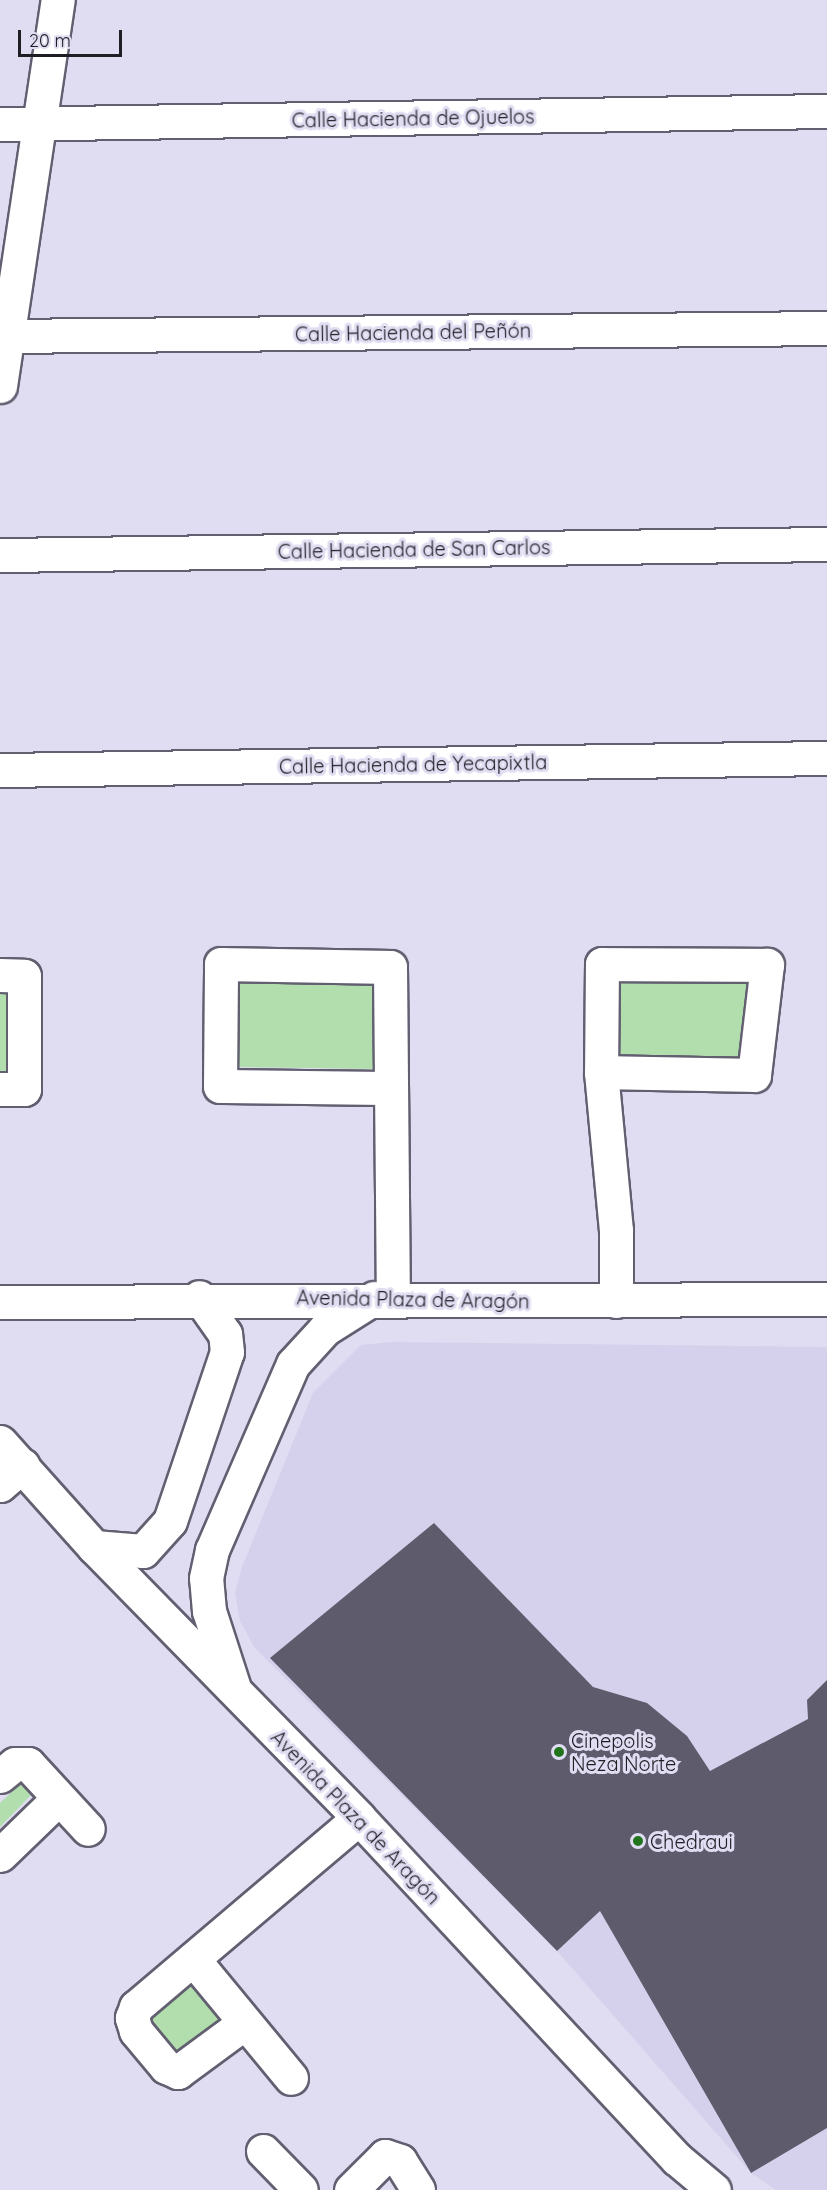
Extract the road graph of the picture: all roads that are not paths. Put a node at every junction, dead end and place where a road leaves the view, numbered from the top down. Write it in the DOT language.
graph roads {
  1 [pos="58,0"];
  2 [pos="827,111"];
  3 [pos="0,124"];
  4 [pos="39,124"];
  5 [pos="827,328"];
  6 [pos="4,336"];
  7 [pos="0,386"];
  8 [pos="827,543"];
  9 [pos="0,555"];
  10 [pos="827,758"];
  11 [pos="0,770"];
  12 [pos="0,975"];
  13 [pos="601,1072"];
  14 [pos="389,1088"];
  15 [pos="0,1089"];
  16 [pos="199,1297"];
  17 [pos="384,1298"];
  18 [pos="827,1299"];
  19 [pos="616,1301"];
  20 [pos="0,1302"];
  21 [pos="0,1442"];
  22 [pos="11,1475"];
  23 [pos="94,1547"];
  24 [pos="237,1694"];
  25 [pos="0,1776"];
  26 [pos="58,1799"];
  27 [pos="359,1818"];
  28 [pos="88,1829"];
  29 [pos="0,1855"];
  30 [pos="193,1959"];
  31 [pos="243,2024"];
  32 [pos="291,2078"];
  33 [pos="263,2151"];
  34 [pos="680,2174"];
  35 [pos="302,2190"];
  36 [pos="351,2190"];
  37 [pos="418,2190"];
  38 [pos="714,2190"];
  1 -- 4 [label="street"];
  2 -- 4 [label="street, Calle Hacienda de Ojuelos"];
  3 -- 4 [label="street, Calle Hacienda de Ojuelos"];
  4 -- 6 [label="street"];
  5 -- 6 [label="street, Calle Hacienda del Peñón"];
  6 -- 7 [label="street"];
  8 -- 9 [label="street, Calle Hacienda de San Carlos"];
  10 -- 11 [label="street, Calle Hacienda de Yecapixtla"];
  12 -- 15 [label="street"];
  13 -- 13 [label="street"];
  13 -- 19 [label="street"];
  14 -- 14 [label="street"];
  14 -- 17 [label="street"];
  16 -- 17 [label="street, Avenida Plaza de Aragón"];
  16 -- 20 [label="street, Avenida Plaza de Aragón"];
  16 -- 23 [label="street"];
  17 -- 19 [label="street, Avenida Plaza de Aragón"];
  17 -- 24 [label="street"];
  18 -- 19 [label="street, Avenida Plaza de Aragón"];
  21 -- 22 [label="street, Avenida Plaza de Aragón"];
  22 -- 23 [label="street, Avenida Plaza de Aragón"];
  23 -- 24 [label="street, Avenida Plaza de Aragón"];
  24 -- 27 [label="street, Avenida Plaza de Aragón"];
  25 -- 26 [label="street"];
  26 -- 28 [label="street"];
  26 -- 29 [label="street"];
  27 -- 30 [label="street"];
  27 -- 34 [label="street, Avenida Plaza de Aragón"];
  30 -- 31 [label="street"];
  30 -- 31 [label="street"];
  31 -- 32 [label="street"];
  33 -- 35 [label="street"];
  34 -- 38 [label="street, Avenida Plaza de Aragón"];
  36 -- 37 [label="street"];
}
